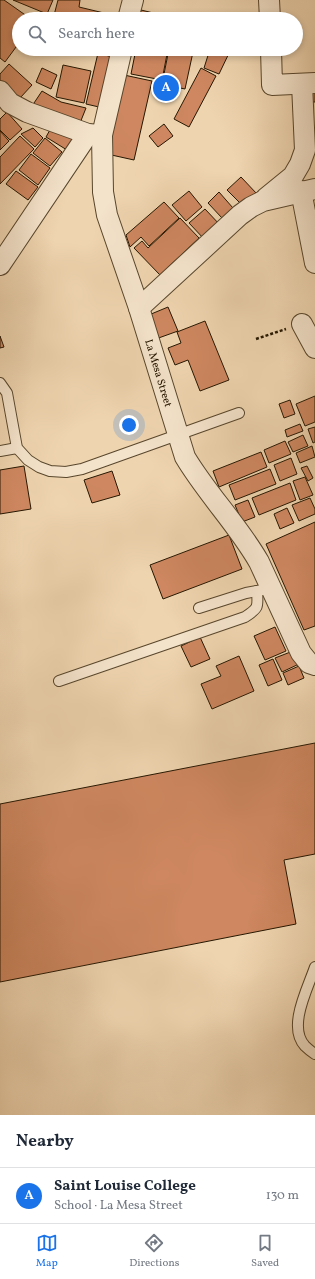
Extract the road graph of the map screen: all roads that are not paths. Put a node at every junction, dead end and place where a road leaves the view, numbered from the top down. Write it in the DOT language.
graph roads {
  1 [pos="133,0"];
  2 [pos="270,0"];
  3 [pos="130,12"];
  4 [pos="270,12"];
  5 [pos="120,56"];
  6 [pos="271,56"];
  7 [pos="309,83"];
  8 [pos="3,103"];
  9 [pos="95,135"];
  10 [pos="308,190"];
  11 [pos="263,201"];
  12 [pos="315,263"];
  13 [pos="0,265"];
  14 [pos="139,308"];
  15 [pos="302,324"];
  16 [pos="315,348"];
  17 [pos="0,383"];
  18 [pos="239,413"];
  19 [pos="178,435"];
  20 [pos="17,448"];
  21 [pos="0,451"];
  22 [pos="264,589"];
  23 [pos="199,608"];
  24 [pos="315,665"];
  25 [pos="59,681"];
  26 [pos="315,967"];
  27 [pos="315,1054"];
  1 -- 3 [label="street"];
  2 -- 4 [label="street"];
  5 -- 9 [label="street, La Mesa Street"];
  6 -- 7 [label="street"];
  7 -- 11 [label="street"];
  8 -- 9 [label="street"];
  9 -- 13 [label="street"];
  9 -- 14 [label="street, La Mesa Street"];
  10 -- 11 [label="street"];
  10 -- 12 [label="street"];
  11 -- 14 [label="street"];
  14 -- 19 [label="street, La Mesa Street"];
  15 -- 16 [label="street"];
  17 -- 20 [label="lane"];
  18 -- 19 [label="lane"];
  19 -- 20 [label="lane"];
  19 -- 22 [label="street, La Mesa Street"];
  20 -- 21 [label="lane"];
  22 -- 23 [label="lane"];
  22 -- 24 [label="street, La Mesa Street"];
  22 -- 25 [label="lane"];
  26 -- 27 [label="lane"];
}
